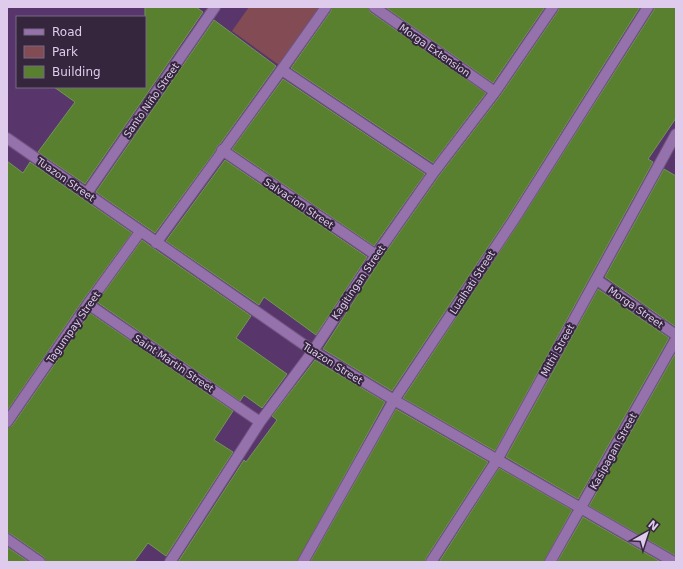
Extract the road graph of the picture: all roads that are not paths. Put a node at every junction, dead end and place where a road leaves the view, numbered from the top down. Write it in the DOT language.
graph roads {
  1 [pos="215,7"];
  2 [pos="326,7"];
  3 [pos="374,7"];
  4 [pos="553,7"];
  5 [pos="648,7"];
  6 [pos="282,70"];
  7 [pos="496,92"];
  8 [pos="676,134"];
  9 [pos="7,138"];
  10 [pos="222,150"];
  11 [pos="434,172"];
  12 [pos="86,193"];
  13 [pos="140,232"];
  14 [pos="156,243"];
  15 [pos="376,255"];
  16 [pos="597,280"];
  17 [pos="88,304"];
  18 [pos="676,335"];
  19 [pos="676,339"];
  20 [pos="313,351"];
  21 [pos="394,400"];
  22 [pos="7,422"];
  23 [pos="260,422"];
  24 [pos="497,460"];
  25 [pos="580,509"];
  26 [pos="7,539"];
  27 [pos="40,562"];
  28 [pos="170,562"];
  29 [pos="303,562"];
  30 [pos="432,562"];
  31 [pos="550,562"];
  32 [pos="674,562"];
  1 -- 12 [label="street, Santo Niño Street"];
  2 -- 6 [label="street"];
  3 -- 7 [label="street, Morga Extension"];
  4 -- 7 [label="street, Kagitingan Street"];
  5 -- 21 [label="street, Lualhati Street"];
  6 -- 10 [label="street"];
  6 -- 11 [label="street"];
  7 -- 11 [label="street, Kagitingan Street"];
  8 -- 16 [label="street, Mithi Street"];
  9 -- 12 [label="street, Tuazon Street"];
  10 -- 14 [label="street"];
  10 -- 15 [label="street, Salvacion Street"];
  11 -- 15 [label="street, Kagitingan Street"];
  12 -- 13 [label="street, Tuazon Street"];
  13 -- 14 [label="street, Tuazon Street"];
  13 -- 17 [label="street, Tagumpay Street"];
  14 -- 20 [label="street, Tuazon Street"];
  15 -- 20 [label="street, Kagitingan Street"];
  16 -- 18 [label="street, Morga Street"];
  16 -- 24 [label="street, Mithi Street"];
  17 -- 22 [label="street, Tagumpay Street"];
  17 -- 23 [label="street, Saint Martin Street"];
  19 -- 25 [label="street, Kasipagan Street"];
  20 -- 21 [label="street, Tuazon Street"];
  20 -- 23 [label="street, Kagitingan Street"];
  21 -- 24 [label="street, Tuazon Street"];
  21 -- 29 [label="street, Lualhati Street"];
  23 -- 28 [label="street, Kagitingan Street"];
  24 -- 25 [label="street, Tuazon Street"];
  24 -- 30 [label="street, Mithi Street"];
  25 -- 31 [label="street, Kasipagan Street"];
  25 -- 32 [label="street, Tuazon Street"];
  26 -- 27 [label="street"];
}
